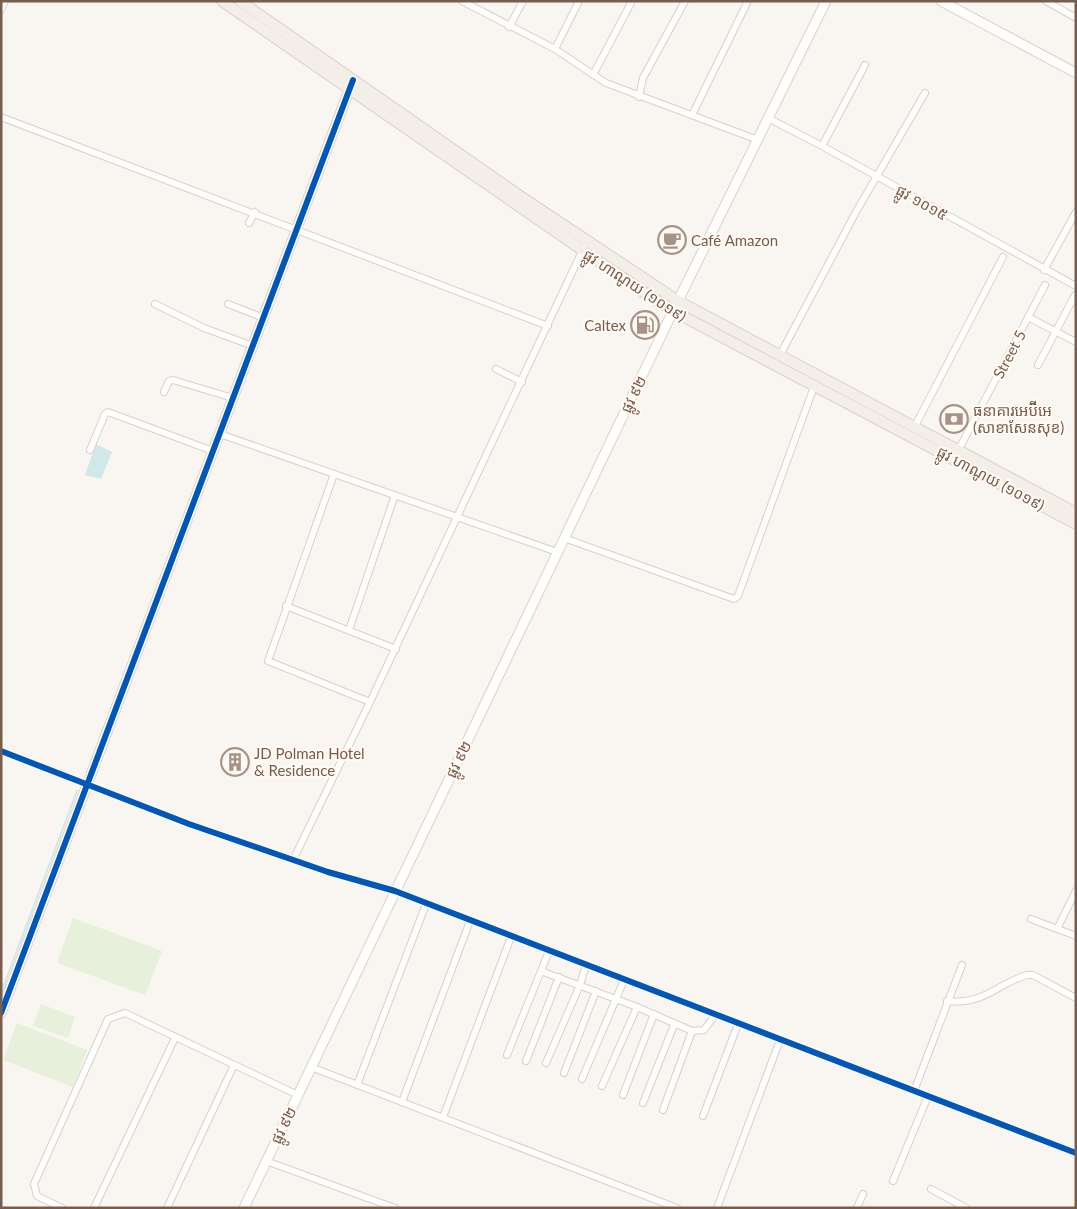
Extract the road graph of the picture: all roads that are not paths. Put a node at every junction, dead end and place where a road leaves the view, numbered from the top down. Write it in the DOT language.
graph roads {
  1 [pos="5,1"];
  2 [pos="222,1"];
  3 [pos="240,1"];
  4 [pos="462,1"];
  5 [pos="522,1"];
  6 [pos="579,1"];
  7 [pos="632,1"];
  8 [pos="685,1"];
  9 [pos="748,1"];
  10 [pos="826,1"];
  11 [pos="941,1"];
  12 [pos="1046,1"];
  13 [pos="1,10"];
  14 [pos="1075,14"];
  15 [pos="509,27"];
  16 [pos="555,49"];
  17 [pos="866,65"];
  18 [pos="1076,72"];
  19 [pos="594,75"];
  20 [pos="351,85"];
  21 [pos="925,93"];
  22 [pos="639,97"];
  23 [pos="692,115"];
  24 [pos="1,117"];
  25 [pos="768,118"];
  26 [pos="758,140"];
  27 [pos="822,146"];
  28 [pos="877,177"];
  29 [pos="256,212"];
  30 [pos="1076,212"];
  31 [pos="249,222"];
  32 [pos="297,230"];
  33 [pos="584,246"];
  34 [pos="1003,257"];
  35 [pos="1044,270"];
  36 [pos="1045,285"];
  37 [pos="1076,286"];
  38 [pos="1075,295"];
  39 [pos="155,304"];
  40 [pos="228,304"];
  41 [pos="675,306"];
  42 [pos="1028,317"];
  43 [pos="264,318"];
  44 [pos="548,326"];
  45 [pos="1056,332"];
  46 [pos="1076,342"];
  47 [pos="253,346"];
  48 [pos="780,355"];
  49 [pos="1038,366"];
  50 [pos="496,369"];
  51 [pos="816,381"];
  52 [pos="522,382"];
  53 [pos="164,392"];
  54 [pos="233,398"];
  55 [pos="915,426"];
  56 [pos="220,434"];
  57 [pos="90,450"];
  58 [pos="214,450"];
  59 [pos="959,450"];
  60 [pos="334,474"];
  61 [pos="395,495"];
  62 [pos="1076,513"];
  63 [pos="457,517"];
  64 [pos="1076,524"];
  65 [pos="564,538"];
  66 [pos="557,552"];
  67 [pos="286,606"];
  68 [pos="348,630"];
  69 [pos="396,649"];
  70 [pos="370,702"];
  71 [pos="1,751"];
  72 [pos="88,784"];
  73 [pos="293,860"];
  74 [pos="1076,891"];
  75 [pos="395,892"];
  76 [pos="426,904"];
  77 [pos="1032,919"];
  78 [pos="470,921"];
  79 [pos="1057,929"];
  80 [pos="1076,936"];
  81 [pos="511,937"];
  82 [pos="549,951"];
  83 [pos="962,965"];
  84 [pos="586,966"];
  85 [pos="541,971"];
  86 [pos="559,977"];
  87 [pos="624,980"];
  88 [pos="580,985"];
  89 [pos="596,991"];
  90 [pos="1076,998"];
  91 [pos="616,999"];
  92 [pos="947,1001"];
  93 [pos="637,1006"];
  94 [pos="1,1013"];
  95 [pos="654,1014"];
  96 [pos="715,1015"];
  97 [pos="738,1024"];
  98 [pos="674,1025"];
  99 [pos="692,1031"];
  100 [pos="175,1038"];
  101 [pos="780,1040"];
  102 [pos="507,1055"];
  103 [pos="526,1061"];
  104 [pos="546,1063"];
  105 [pos="234,1065"];
  106 [pos="311,1068"];
  107 [pos="564,1073"];
  108 [pos="582,1079"];
  109 [pos="357,1085"];
  110 [pos="602,1086"];
  111 [pos="914,1091"];
  112 [pos="298,1095"];
  113 [pos="623,1095"];
  114 [pos="928,1096"];
  115 [pos="402,1102"];
  116 [pos="643,1103"];
  117 [pos="663,1110"];
  118 [pos="703,1116"];
  119 [pos="444,1117"];
  120 [pos="1076,1153"];
  121 [pos="266,1161"];
  122 [pos="893,1181"];
  123 [pos="931,1189"];
  124 [pos="863,1194"];
  125 [pos="62,1208"];
  126 [pos="94,1208"];
  127 [pos="167,1208"];
  128 [pos="244,1208"];
  129 [pos="396,1208"];
  130 [pos="677,1208"];
  131 [pos="716,1208"];
  132 [pos="857,1208"];
  133 [pos="966,1208"];
  1 -- 13 [label="street"];
  2 -- 20 [label="main road, ផ្លូវ ហាណូយ (១០១៩)"];
  3 -- 20 [label="main road, ផ្លូវ ហាណូយ (១០១៩)"];
  4 -- 15 [label="street"];
  5 -- 15 [label="street"];
  6 -- 16 [label="street"];
  7 -- 19 [label="street"];
  8 -- 22 [label="street"];
  9 -- 23 [label="street"];
  10 -- 25 [label="main road, ផ្លូវ ៩២"];
  11 -- 18 [label="main road"];
  12 -- 14 [label="street"];
  15 -- 16 [label="street"];
  16 -- 19 [label="street"];
  17 -- 27 [label="street"];
  19 -- 22 [label="street"];
  20 -- 32 [label="main road"];
  20 -- 33 [label="main road, ផ្លូវ ហាណូយ (១០១៩)"];
  21 -- 28 [label="street"];
  22 -- 23 [label="street"];
  23 -- 26 [label="street"];
  24 -- 29 [label="street"];
  25 -- 26 [label="main road, ផ្លូវ ៩២"];
  25 -- 27 [label="street, ផ្លូវ ១០១៥"];
  26 -- 41 [label="main road, ផ្លូវ ៩២"];
  27 -- 28 [label="street, ផ្លូវ ១០១៥"];
  28 -- 35 [label="street, ផ្លូវ ១០១៥"];
  28 -- 48 [label="street"];
  29 -- 31 [label="street"];
  29 -- 32 [label="street"];
  30 -- 35 [label="street"];
  32 -- 43 [label="main road"];
  32 -- 44 [label="street"];
  33 -- 41 [label="main road, ផ្លូវ ហាណូយ (១០១៩)"];
  33 -- 44 [label="street"];
  34 -- 55 [label="street"];
  35 -- 37 [label="street, ផ្លូវ ១០១៥"];
  36 -- 42 [label="street, Street 5"];
  38 -- 45 [label="street"];
  39 -- 47 [label="street"];
  40 -- 43 [label="street"];
  41 -- 48 [label="main road, ផ្លូវ ហាណូយ (១០១៩)"];
  41 -- 51 [label="main road, ផ្លូវ ហាណូយ (១០១៩)"];
  41 -- 65 [label="main road, ផ្លូវ ៩២"];
  42 -- 45 [label="street"];
  42 -- 59 [label="street, Street 5"];
  43 -- 47 [label="main road"];
  44 -- 52 [label="street"];
  45 -- 46 [label="street"];
  45 -- 49 [label="street"];
  47 -- 54 [label="main road"];
  48 -- 51 [label="main road, ផ្លូវ ហាណូយ (១០១៩)"];
  50 -- 52 [label="street"];
  51 -- 55 [label="main road, ផ្លូវ ហាណូយ (១០១៩)"];
  51 -- 64 [label="main road, ផ្លូវ ហាណូយ (១០១៩)"];
  51 -- 65 [label="street"];
  52 -- 63 [label="street"];
  53 -- 54 [label="street"];
  54 -- 56 [label="main road"];
  55 -- 59 [label="main road, ផ្លូវ ហាណូយ (១០១៩)"];
  56 -- 58 [label="main road"];
  56 -- 60 [label="street"];
  57 -- 58 [label="street"];
  58 -- 72 [label="main road"];
  59 -- 62 [label="main road, ផ្លូវ ហាណូយ (១០១៩)"];
  60 -- 61 [label="street"];
  60 -- 67 [label="street"];
  61 -- 63 [label="street"];
  61 -- 68 [label="street"];
  63 -- 66 [label="street"];
  63 -- 69 [label="street"];
  65 -- 66 [label="main road, ផ្លូវ ៩២"];
  66 -- 75 [label="main road, ផ្លូវ ៩២"];
  67 -- 68 [label="street"];
  67 -- 70 [label="street"];
  68 -- 69 [label="street"];
  69 -- 70 [label="street"];
  70 -- 73 [label="street"];
  71 -- 72 [label="street"];
  72 -- 73 [label="street"];
  72 -- 94 [label="main road"];
  73 -- 75 [label="street"];
  74 -- 79 [label="street"];
  75 -- 76 [label="street"];
  75 -- 106 [label="main road, ផ្លូវ ៩២"];
  76 -- 78 [label="street"];
  76 -- 109 [label="street"];
  77 -- 79 [label="street"];
  78 -- 81 [label="street"];
  78 -- 115 [label="street"];
  79 -- 80 [label="street"];
  81 -- 82 [label="street"];
  81 -- 119 [label="street"];
  82 -- 84 [label="street"];
  82 -- 85 [label="street"];
  83 -- 92 [label="street"];
  84 -- 87 [label="street"];
  84 -- 88 [label="street"];
  85 -- 86 [label="street"];
  85 -- 102 [label="street"];
  86 -- 88 [label="street"];
  86 -- 103 [label="street"];
  87 -- 91 [label="street"];
  87 -- 96 [label="street"];
  88 -- 89 [label="street"];
  88 -- 104 [label="street"];
  89 -- 91 [label="street"];
  89 -- 107 [label="street"];
  90 -- 92 [label="street"];
  91 -- 93 [label="street"];
  91 -- 108 [label="street"];
  92 -- 111 [label="street"];
  93 -- 95 [label="street"];
  93 -- 110 [label="street"];
  95 -- 98 [label="street"];
  95 -- 113 [label="street"];
  96 -- 97 [label="street"];
  96 -- 99 [label="street"];
  97 -- 101 [label="street"];
  97 -- 118 [label="street"];
  98 -- 99 [label="street"];
  98 -- 116 [label="street"];
  99 -- 117 [label="street"];
  100 -- 105 [label="street"];
  100 -- 125 [label="street"];
  100 -- 126 [label="street"];
  101 -- 111 [label="street"];
  101 -- 131 [label="street"];
  105 -- 112 [label="street"];
  105 -- 127 [label="street"];
  106 -- 109 [label="street"];
  106 -- 112 [label="main road, ផ្លូវ ៩២"];
  109 -- 115 [label="street"];
  111 -- 114 [label="street"];
  112 -- 121 [label="main road, ផ្លូវ ៩២"];
  114 -- 120 [label="street"];
  114 -- 122 [label="street"];
  115 -- 119 [label="street"];
  119 -- 130 [label="street"];
  121 -- 128 [label="main road, ផ្លូវ ៩២"];
  121 -- 129 [label="street"];
  123 -- 133 [label="street"];
  124 -- 132 [label="street"];
}
